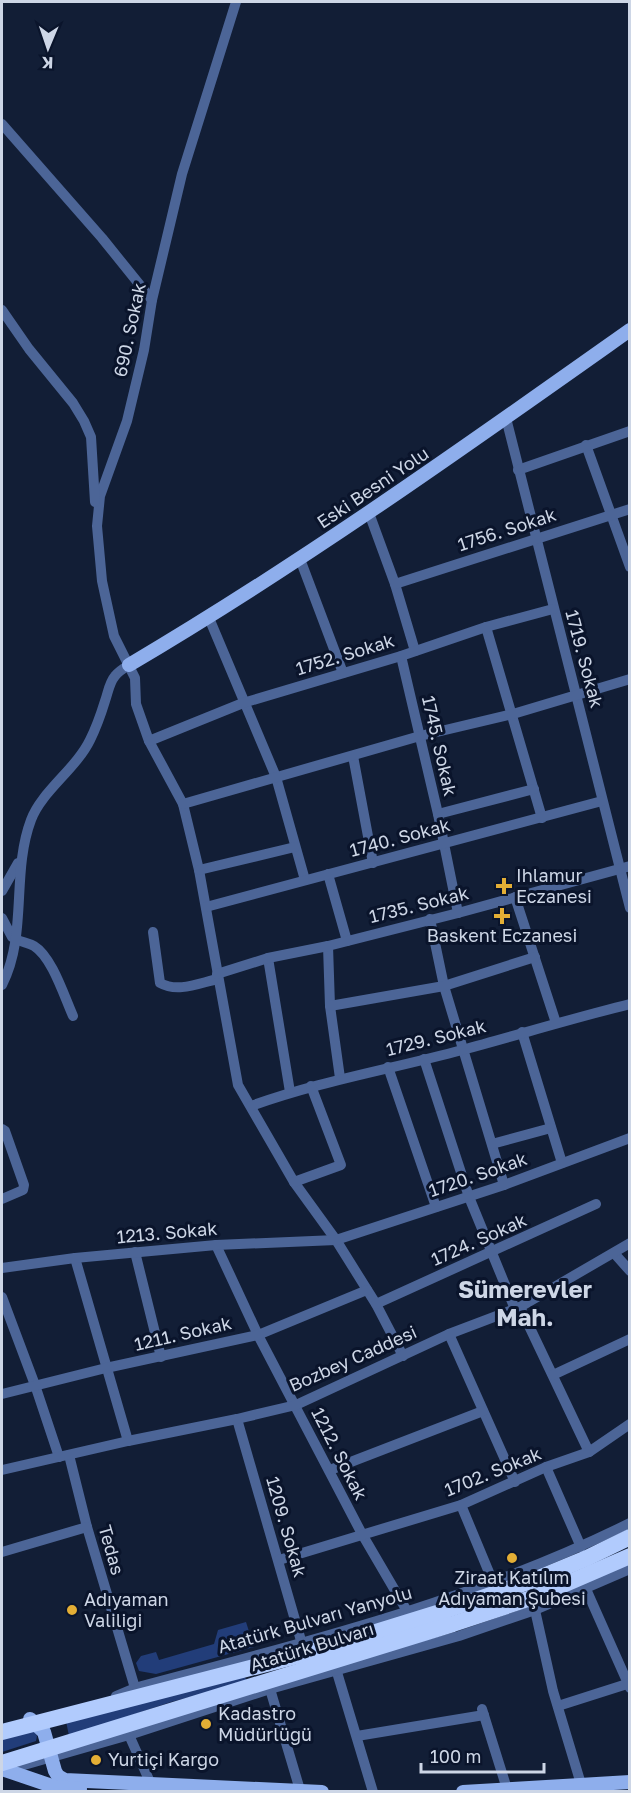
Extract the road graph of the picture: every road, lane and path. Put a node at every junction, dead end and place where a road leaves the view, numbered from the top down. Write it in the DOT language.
graph roads {
  1 [pos="236,2"];
  2 [pos="2,124"];
  3 [pos="152,300"];
  4 [pos="2,310"];
  5 [pos="630,330"];
  6 [pos="506,418"];
  7 [pos="630,431"];
  8 [pos="586,446"];
  9 [pos="518,470"];
  10 [pos="630,509"];
  11 [pos="369,513"];
  12 [pos="610,516"];
  13 [pos="97,526"];
  14 [pos="537,538"];
  15 [pos="300,559"];
  16 [pos="630,567"];
  17 [pos="395,584"];
  18 [pos="553,609"];
  19 [pos="209,618"];
  20 [pos="486,627"];
  21 [pos="415,651"];
  22 [pos="401,656"];
  23 [pos="129,665"];
  24 [pos="343,673"];
  25 [pos="630,679"];
  26 [pos="577,696"];
  27 [pos="243,703"];
  28 [pos="513,714"];
  29 [pos="420,736"];
  30 [pos="149,741"];
  31 [pos="353,756"];
  32 [pos="276,777"];
  33 [pos="534,789"];
  34 [pos="602,801"];
  35 [pos="183,804"];
  36 [pos="438,813"];
  37 [pos="542,818"];
  38 [pos="444,844"];
  39 [pos="296,847"];
  40 [pos="21,858"];
  41 [pos="373,863"];
  42 [pos="624,868"];
  43 [pos="199,870"];
  44 [pos="328,874"];
  45 [pos="305,880"];
  46 [pos="2,891"];
  47 [pos="515,897"];
  48 [pos="206,907"];
  49 [pos="630,908"];
  50 [pos="458,913"];
  51 [pos="2,918"];
  52 [pos="430,919"];
  53 [pos="153,932"];
  54 [pos="16,940"];
  55 [pos="347,940"];
  56 [pos="328,946"];
  57 [pos="535,957"];
  58 [pos="268,958"];
  59 [pos="217,976"];
  60 [pos="2,985"];
  61 [pos="444,986"];
  62 [pos="630,1004"];
  63 [pos="330,1006"];
  64 [pos="73,1016"];
  65 [pos="556,1023"];
  66 [pos="522,1032"];
  67 [pos="462,1050"];
  68 [pos="424,1059"];
  69 [pos="388,1067"];
  70 [pos="340,1078"];
  71 [pos="311,1086"];
  72 [pos="290,1092"];
  73 [pos="251,1106"];
  74 [pos="551,1128"];
  75 [pos="2,1129"];
  76 [pos="630,1138"];
  77 [pos="492,1144"];
  78 [pos="562,1163"];
  79 [pos="294,1182"];
  80 [pos="504,1185"];
  81 [pos="469,1197"];
  82 [pos="2,1199"];
  83 [pos="596,1204"];
  84 [pos="436,1207"];
  85 [pos="336,1240"];
  86 [pos="630,1243"];
  87 [pos="216,1245"];
  88 [pos="135,1252"];
  89 [pos="491,1253"];
  90 [pos="614,1253"];
  91 [pos="75,1258"];
  92 [pos="2,1268"];
  93 [pos="630,1271"];
  94 [pos="367,1290"];
  95 [pos="2,1297"];
  96 [pos="376,1304"];
  97 [pos="518,1308"];
  98 [pos="13,1326"];
  99 [pos="2,1330"];
  100 [pos="449,1334"];
  101 [pos="258,1335"];
  102 [pos="630,1339"];
  103 [pos="403,1356"];
  104 [pos="161,1357"];
  105 [pos="106,1368"];
  106 [pos="553,1375"];
  107 [pos="35,1385"];
  108 [pos="2,1394"];
  109 [pos="296,1405"];
  110 [pos="483,1411"];
  111 [pos="237,1419"];
  112 [pos="630,1424"];
  113 [pos="128,1441"];
  114 [pos="589,1452"];
  115 [pos="64,1456"];
  116 [pos="546,1467"];
  117 [pos="2,1470"];
  118 [pos="330,1470"];
  119 [pos="515,1482"];
  120 [pos="461,1505"];
  121 [pos="630,1522"];
  122 [pos="87,1527"];
  123 [pos="362,1534"];
  124 [pos="630,1537"];
  125 [pos="581,1547"];
  126 [pos="2,1552"];
  127 [pos="630,1556"];
  128 [pos="279,1560"];
  129 [pos="630,1569"];
  130 [pos="493,1582"];
  131 [pos="586,1589"];
  132 [pos="535,1610"];
  133 [pos="407,1611"];
  134 [pos="302,1644"];
  135 [pos="336,1669"];
  136 [pos="629,1685"];
  137 [pos="135,1688"];
  138 [pos="270,1689"];
  139 [pos="558,1706"];
  140 [pos="32,1720"];
  141 [pos="2,1725"];
  142 [pos="2,1732"];
  143 [pos="129,1735"];
  144 [pos="357,1736"];
  145 [pos="50,1753"];
  146 [pos="3,1768"];
  147 [pos="630,1782"];
  148 [pos="581,1784"];
  149 [pos="152,1789"];
  150 [pos="507,1789"];
  151 [pos="62,1790"];
  152 [pos="300,1790"];
  153 [pos="322,1791"];
  154 [pos="374,1791"];
  155 [pos="463,1791"];
  156 [pos="616,1791"];
  157 [pos="630,1791"];
  1 -- 3 [label="street, 690. Sokak"];
  2 -- 3 [label="street"];
  3 -- 13 [label="street, 690. Sokak"];
  4 -- 13 [label="street"];
  5 -- 6 [label="main road, Eski Besni Yolu"];
  6 -- 9 [label="street, 1719. Sokak"];
  6 -- 11 [label="main road, Eski Besni Yolu"];
  7 -- 8 [label="street"];
  8 -- 9 [label="street"];
  8 -- 12 [label="street"];
  9 -- 14 [label="street, 1719. Sokak"];
  10 -- 12 [label="street, 1756. Sokak"];
  11 -- 15 [label="main road, Eski Besni Yolu"];
  11 -- 17 [label="street"];
  12 -- 14 [label="street, 1756. Sokak"];
  12 -- 16 [label="street"];
  13 -- 23 [label="street, 690. Sokak"];
  14 -- 17 [label="street, 1756. Sokak"];
  14 -- 18 [label="street, 1719. Sokak"];
  15 -- 19 [label="main road, Eski Besni Yolu"];
  15 -- 24 [label="street"];
  17 -- 21 [label="street"];
  18 -- 20 [label="street, 1752. Sokak"];
  18 -- 26 [label="street, 1719. Sokak"];
  19 -- 23 [label="main road, Eski Besni Yolu"];
  19 -- 27 [label="street"];
  20 -- 21 [label="street, 1752. Sokak"];
  20 -- 28 [label="street"];
  21 -- 22 [label="street, 1752. Sokak"];
  22 -- 24 [label="street, 1752. Sokak"];
  22 -- 29 [label="street, 1745. Sokak"];
  23 -- 30 [label="street, 690. Sokak"];
  23 -- 40 [label="street"];
  24 -- 27 [label="street, 1752. Sokak"];
  25 -- 26 [label="street"];
  26 -- 28 [label="street"];
  26 -- 34 [label="street, 1719. Sokak"];
  27 -- 30 [label="street, 1752. Sokak"];
  27 -- 32 [label="street"];
  28 -- 29 [label="street"];
  28 -- 33 [label="street"];
  29 -- 31 [label="street"];
  29 -- 36 [label="street, 1745. Sokak"];
  30 -- 35 [label="street, 690. Sokak"];
  31 -- 32 [label="street"];
  31 -- 41 [label="street"];
  32 -- 35 [label="street"];
  32 -- 39 [label="street"];
  33 -- 36 [label="street"];
  33 -- 37 [label="street"];
  34 -- 37 [label="street, 1740. Sokak"];
  34 -- 42 [label="street, 1719. Sokak"];
  35 -- 43 [label="street, 690. Sokak"];
  36 -- 38 [label="street, 1745. Sokak"];
  37 -- 38 [label="street, 1740. Sokak"];
  38 -- 41 [label="street, 1740. Sokak"];
  38 -- 50 [label="street, 1745. Sokak"];
  39 -- 43 [label="street"];
  39 -- 45 [label="street"];
  40 -- 46 [label="street"];
  40 -- 54 [label="street"];
  41 -- 44 [label="street, 1740. Sokak"];
  42 -- 47 [label="street, 1735. Sokak"];
  42 -- 49 [label="street, 1719. Sokak"];
  43 -- 48 [label="street, 690. Sokak"];
  44 -- 45 [label="street, 1740. Sokak"];
  44 -- 55 [label="street"];
  45 -- 48 [label="street, 1740. Sokak"];
  47 -- 50 [label="street, 1735. Sokak"];
  47 -- 57 [label="street"];
  48 -- 59 [label="street, 690. Sokak"];
  50 -- 52 [label="street, 1735. Sokak"];
  51 -- 54 [label="street"];
  52 -- 55 [label="street, 1735. Sokak"];
  52 -- 61 [label="street"];
  53 -- 59 [label="street, 1735. Sokak"];
  54 -- 60 [label="street"];
  54 -- 64 [label="street"];
  55 -- 56 [label="street, 1735. Sokak"];
  56 -- 58 [label="street, 1735. Sokak"];
  56 -- 63 [label="street"];
  57 -- 61 [label="street"];
  57 -- 65 [label="street"];
  58 -- 59 [label="street, 1735. Sokak"];
  58 -- 72 [label="street"];
  59 -- 73 [label="street, 690. Sokak"];
  61 -- 63 [label="street"];
  61 -- 67 [label="street"];
  62 -- 65 [label="street, 1729. Sokak"];
  63 -- 70 [label="street"];
  65 -- 66 [label="street, 1729. Sokak"];
  66 -- 67 [label="street, 1729. Sokak"];
  66 -- 74 [label="street"];
  67 -- 68 [label="street, 1729. Sokak"];
  67 -- 77 [label="street"];
  68 -- 69 [label="street, 1729. Sokak"];
  68 -- 81 [label="street"];
  69 -- 70 [label="street, 1729. Sokak"];
  69 -- 84 [label="street"];
  70 -- 71 [label="street, 1729. Sokak"];
  71 -- 72 [label="street, 1729. Sokak"];
  71 -- 79 [label="street"];
  72 -- 73 [label="street, 1729. Sokak"];
  73 -- 79 [label="street, 690. Sokak"];
  74 -- 77 [label="street"];
  74 -- 78 [label="street"];
  75 -- 82 [label="street"];
  76 -- 78 [label="street, 1720. Sokak"];
  77 -- 80 [label="street"];
  78 -- 80 [label="street, 1720. Sokak"];
  79 -- 85 [label="street, 690. Sokak"];
  80 -- 81 [label="street, 1720. Sokak"];
  81 -- 84 [label="street, 1720. Sokak"];
  81 -- 89 [label="street"];
  83 -- 89 [label="street, 1724. Sokak"];
  84 -- 85 [label="street, 1720. Sokak"];
  85 -- 87 [label="street, 1213. Sokak"];
  85 -- 94 [label="street, 690. Sokak"];
  86 -- 90 [label="street, Bozbey Caddesi"];
  87 -- 88 [label="street, 1213. Sokak"];
  87 -- 101 [label="street, 1212. Sokak"];
  88 -- 91 [label="street, 1213. Sokak"];
  88 -- 104 [label="street"];
  89 -- 96 [label="street, 1724. Sokak"];
  89 -- 97 [label="street"];
  90 -- 93 [label="street"];
  90 -- 97 [label="street, Bozbey Caddesi"];
  91 -- 92 [label="street, 1213. Sokak"];
  91 -- 105 [label="street"];
  94 -- 96 [label="street, 690. Sokak"];
  94 -- 101 [label="street, 1211. Sokak"];
  95 -- 98 [label="street, Tedas"];
  96 -- 103 [label="street, 690. Sokak"];
  97 -- 100 [label="street, Bozbey Caddesi"];
  97 -- 106 [label="street"];
  98 -- 99 [label="street"];
  98 -- 107 [label="street, Tedas"];
  100 -- 103 [label="street, Bozbey Caddesi"];
  100 -- 110 [label="street"];
  101 -- 104 [label="street, 1211. Sokak"];
  101 -- 109 [label="street, 1212. Sokak"];
  102 -- 106 [label="street"];
  103 -- 109 [label="street, Bozbey Caddesi"];
  104 -- 105 [label="street, 1211. Sokak"];
  105 -- 107 [label="street, 1211. Sokak"];
  105 -- 113 [label="street"];
  106 -- 114 [label="street"];
  107 -- 108 [label="street, 1211. Sokak"];
  107 -- 115 [label="street, Tedas"];
  109 -- 111 [label="street, Bozbey Caddesi"];
  109 -- 118 [label="street, 1212. Sokak"];
  110 -- 118 [label="street"];
  110 -- 119 [label="street"];
  111 -- 113 [label="street, Bozbey Caddesi"];
  111 -- 128 [label="street, 1209. Sokak"];
  112 -- 114 [label="street, 1702. Sokak"];
  113 -- 115 [label="street, Bozbey Caddesi"];
  114 -- 116 [label="street, 1702. Sokak"];
  115 -- 117 [label="street, Bozbey Caddesi"];
  115 -- 122 [label="street, Tedas"];
  116 -- 119 [label="street, 1702. Sokak"];
  116 -- 125 [label="street"];
  118 -- 123 [label="street, 1212. Sokak"];
  119 -- 120 [label="street, 1702. Sokak"];
  120 -- 123 [label="street, 1702. Sokak"];
  120 -- 130 [label="street"];
  121 -- 125 [label="street, Atatürk Bulvarı Yanyolu"];
  122 -- 126 [label="street"];
  122 -- 137 [label="street, Tedas"];
  123 -- 128 [label="street, 1702. Sokak"];
  123 -- 133 [label="street, 1212. Sokak"];
  124 -- 140 [label="highway, Atatürk Bulvarı"];
  125 -- 130 [label="street, Atatürk Bulvarı Yanyolu"];
  127 -- 145 [label="highway, Atatürk Bulvarı"];
  128 -- 134 [label="street, 1209. Sokak"];
  129 -- 131 [label="street"];
  130 -- 133 [label="street, Atatürk Bulvarı Yanyolu"];
  131 -- 132 [label="street"];
  131 -- 136 [label="street"];
  132 -- 135 [label="street"];
  132 -- 139 [label="street"];
  133 -- 134 [label="street, Atatürk Bulvarı Yanyolu"];
  134 -- 137 [label="street, Atatürk Bulvarı Yanyolu"];
  135 -- 138 [label="street"];
  135 -- 144 [label="street"];
  136 -- 139 [label="street"];
  137 -- 140 [label="street, Atatürk Bulvarı Yanyolu"];
  138 -- 143 [label="street"];
  138 -- 152 [label="street"];
  139 -- 148 [label="street"];
  140 -- 141 [label="street, Atatürk Bulvarı Yanyolu"];
  140 -- 142 [label="highway, Atatürk Bulvarı"];
  140 -- 145 [label="main road"];
  143 -- 145 [label="street"];
  143 -- 149 [label="street"];
  144 -- 150 [label="street"];
  144 -- 154 [label="street"];
  145 -- 146 [label="highway, Atatürk Bulvarı"];
  145 -- 149 [label="main road"];
  146 -- 151 [label="main road"];
  147 -- 148 [label="main road"];
  148 -- 150 [label="main road"];
  149 -- 151 [label="main road"];
  149 -- 152 [label="main road"];
  150 -- 155 [label="main road"];
  152 -- 153 [label="main road"];
  156 -- 157 [label="main road"];
}
